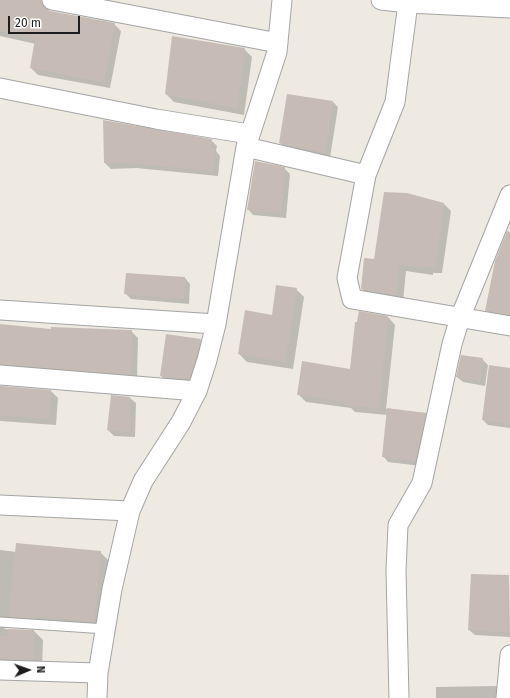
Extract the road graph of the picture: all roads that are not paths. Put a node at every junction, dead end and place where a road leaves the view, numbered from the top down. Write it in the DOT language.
graph roads {
  1 [pos="52,0"];
  2 [pos="282,0"];
  3 [pos="381,0"];
  4 [pos="408,3"];
  5 [pos="510,8"];
  6 [pos="278,43"];
  7 [pos="0,88"];
  8 [pos="247,140"];
  9 [pos="366,175"];
  10 [pos="510,195"];
  11 [pos="0,310"];
  12 [pos="460,318"];
  13 [pos="216,324"];
  14 [pos="510,326"];
  15 [pos="0,374"];
  16 [pos="197,391"];
  17 [pos="0,505"];
  18 [pos="130,511"];
  19 [pos="0,622"];
  20 [pos="106,629"];
  21 [pos="510,655"];
  22 [pos="0,670"];
  23 [pos="98,673"];
  24 [pos="97,698"];
  25 [pos="399,698"];
  26 [pos="506,698"];
  1 -- 6 [label="street"];
  2 -- 6 [label="street"];
  3 -- 4 [label="street"];
  4 -- 5 [label="street"];
  4 -- 9 [label="street"];
  6 -- 8 [label="street"];
  7 -- 8 [label="street"];
  8 -- 9 [label="street"];
  8 -- 13 [label="street"];
  9 -- 12 [label="street"];
  10 -- 12 [label="street"];
  11 -- 13 [label="street"];
  12 -- 14 [label="street"];
  12 -- 25 [label="street"];
  13 -- 16 [label="street"];
  15 -- 16 [label="street"];
  16 -- 18 [label="street"];
  17 -- 18 [label="street"];
  18 -- 20 [label="street"];
  19 -- 20 [label="lane"];
  20 -- 23 [label="street"];
  21 -- 26 [label="street"];
  22 -- 23 [label="street"];
  23 -- 24 [label="street"];
}
